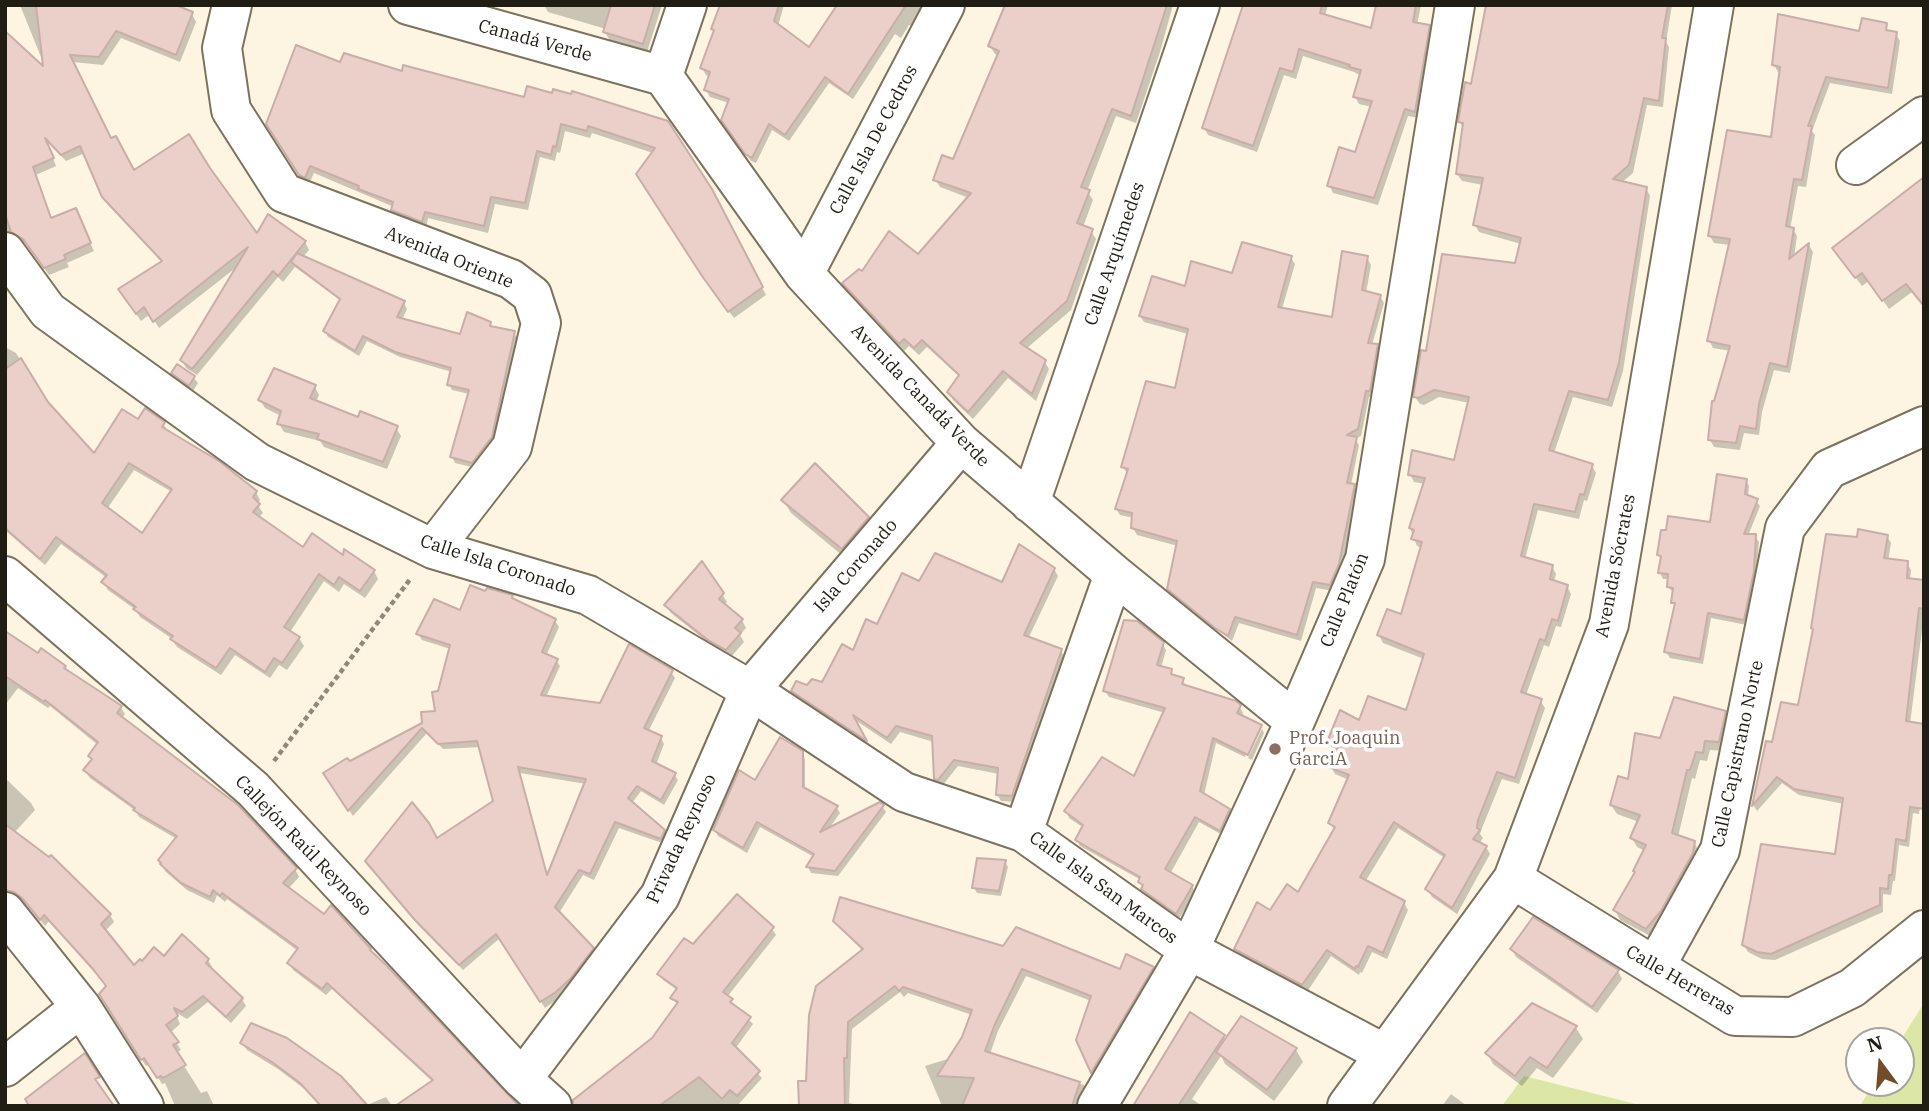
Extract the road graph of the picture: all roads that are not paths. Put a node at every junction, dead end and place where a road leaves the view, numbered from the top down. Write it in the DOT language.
graph roads {
  1 [pos="232,5"];
  2 [pos="408,5"];
  3 [pos="687,5"];
  4 [pos="945,5"];
  5 [pos="1200,5"];
  6 [pos="1455,5"];
  7 [pos="1714,5"];
  8 [pos="663,76"];
  9 [pos="1924,116"];
  10 [pos="1856,165"];
  11 [pos="5,252"];
  12 [pos="804,274"];
  13 [pos="1924,426"];
  14 [pos="961,443"];
  15 [pos="1030,503"];
  16 [pos="433,549"];
  17 [pos="1114,574"];
  18 [pos="5,576"];
  19 [pos="750,690"];
  20 [pos="1295,721"];
  21 [pos="1023,832"];
  22 [pos="1513,879"];
  23 [pos="5,912"];
  24 [pos="1924,930"];
  25 [pos="1189,950"];
  26 [pos="1654,967"];
  27 [pos="81,1007"];
  28 [pos="1385,1054"];
  29 [pos="6,1067"];
  30 [pos="5,1072"];
  31 [pos="522,1079"];
  32 [pos="144,1106"];
  33 [pos="552,1106"];
  34 [pos="1097,1106"];
  35 [pos="1347,1106"];
  1 -- 16 [label="street, Avenida Oriente"];
  2 -- 8 [label="street, Canadá Verde"];
  3 -- 8 [label="street"];
  4 -- 12 [label="street, Calle Isla De Cedros"];
  5 -- 15 [label="street, Calle Arquímedes"];
  6 -- 20 [label="street, Calle Platón"];
  7 -- 22 [label="street, Avenida Sócrates"];
  8 -- 12 [label="street, Avenida Canadá Verde"];
  9 -- 10 [label="street"];
  11 -- 16 [label="street, Calle Isla Coronado"];
  12 -- 14 [label="street, Avenida Canadá Verde"];
  13 -- 26 [label="street, Calle Capistrano Norte"];
  14 -- 15 [label="street, Avenida Canadá Verde"];
  14 -- 19 [label="street, Isla Coronado"];
  15 -- 17 [label="street, Avenida Canadá Verde"];
  16 -- 19 [label="street, Calle Isla Coronado"];
  17 -- 20 [label="street, Avenida Canadá Verde"];
  17 -- 21 [label="street, Calle Isla San Marcos"];
  18 -- 31 [label="street, Callejón Raúl Reynoso"];
  19 -- 21 [label="street, Calle Isla Coronado"];
  19 -- 31 [label="street, Privada Reynoso"];
  20 -- 25 [label="street, Calle Platón"];
  21 -- 25 [label="street, Calle Isla San Marcos"];
  22 -- 26 [label="street, Calle Herreras"];
  22 -- 28 [label="street, Avenida Sócrates"];
  23 -- 27 [label="street"];
  24 -- 26 [label="street, Calle Herreras"];
  25 -- 28 [label="street, Calle Isla San Marcos"];
  25 -- 34 [label="street, Calle Platón"];
  27 -- 29 [label="street"];
  27 -- 32 [label="street"];
  28 -- 35 [label="street, Avenida Sócrates"];
  29 -- 30 [label="street"];
  31 -- 33 [label="street, Callejón Raúl Reynoso"];
}
